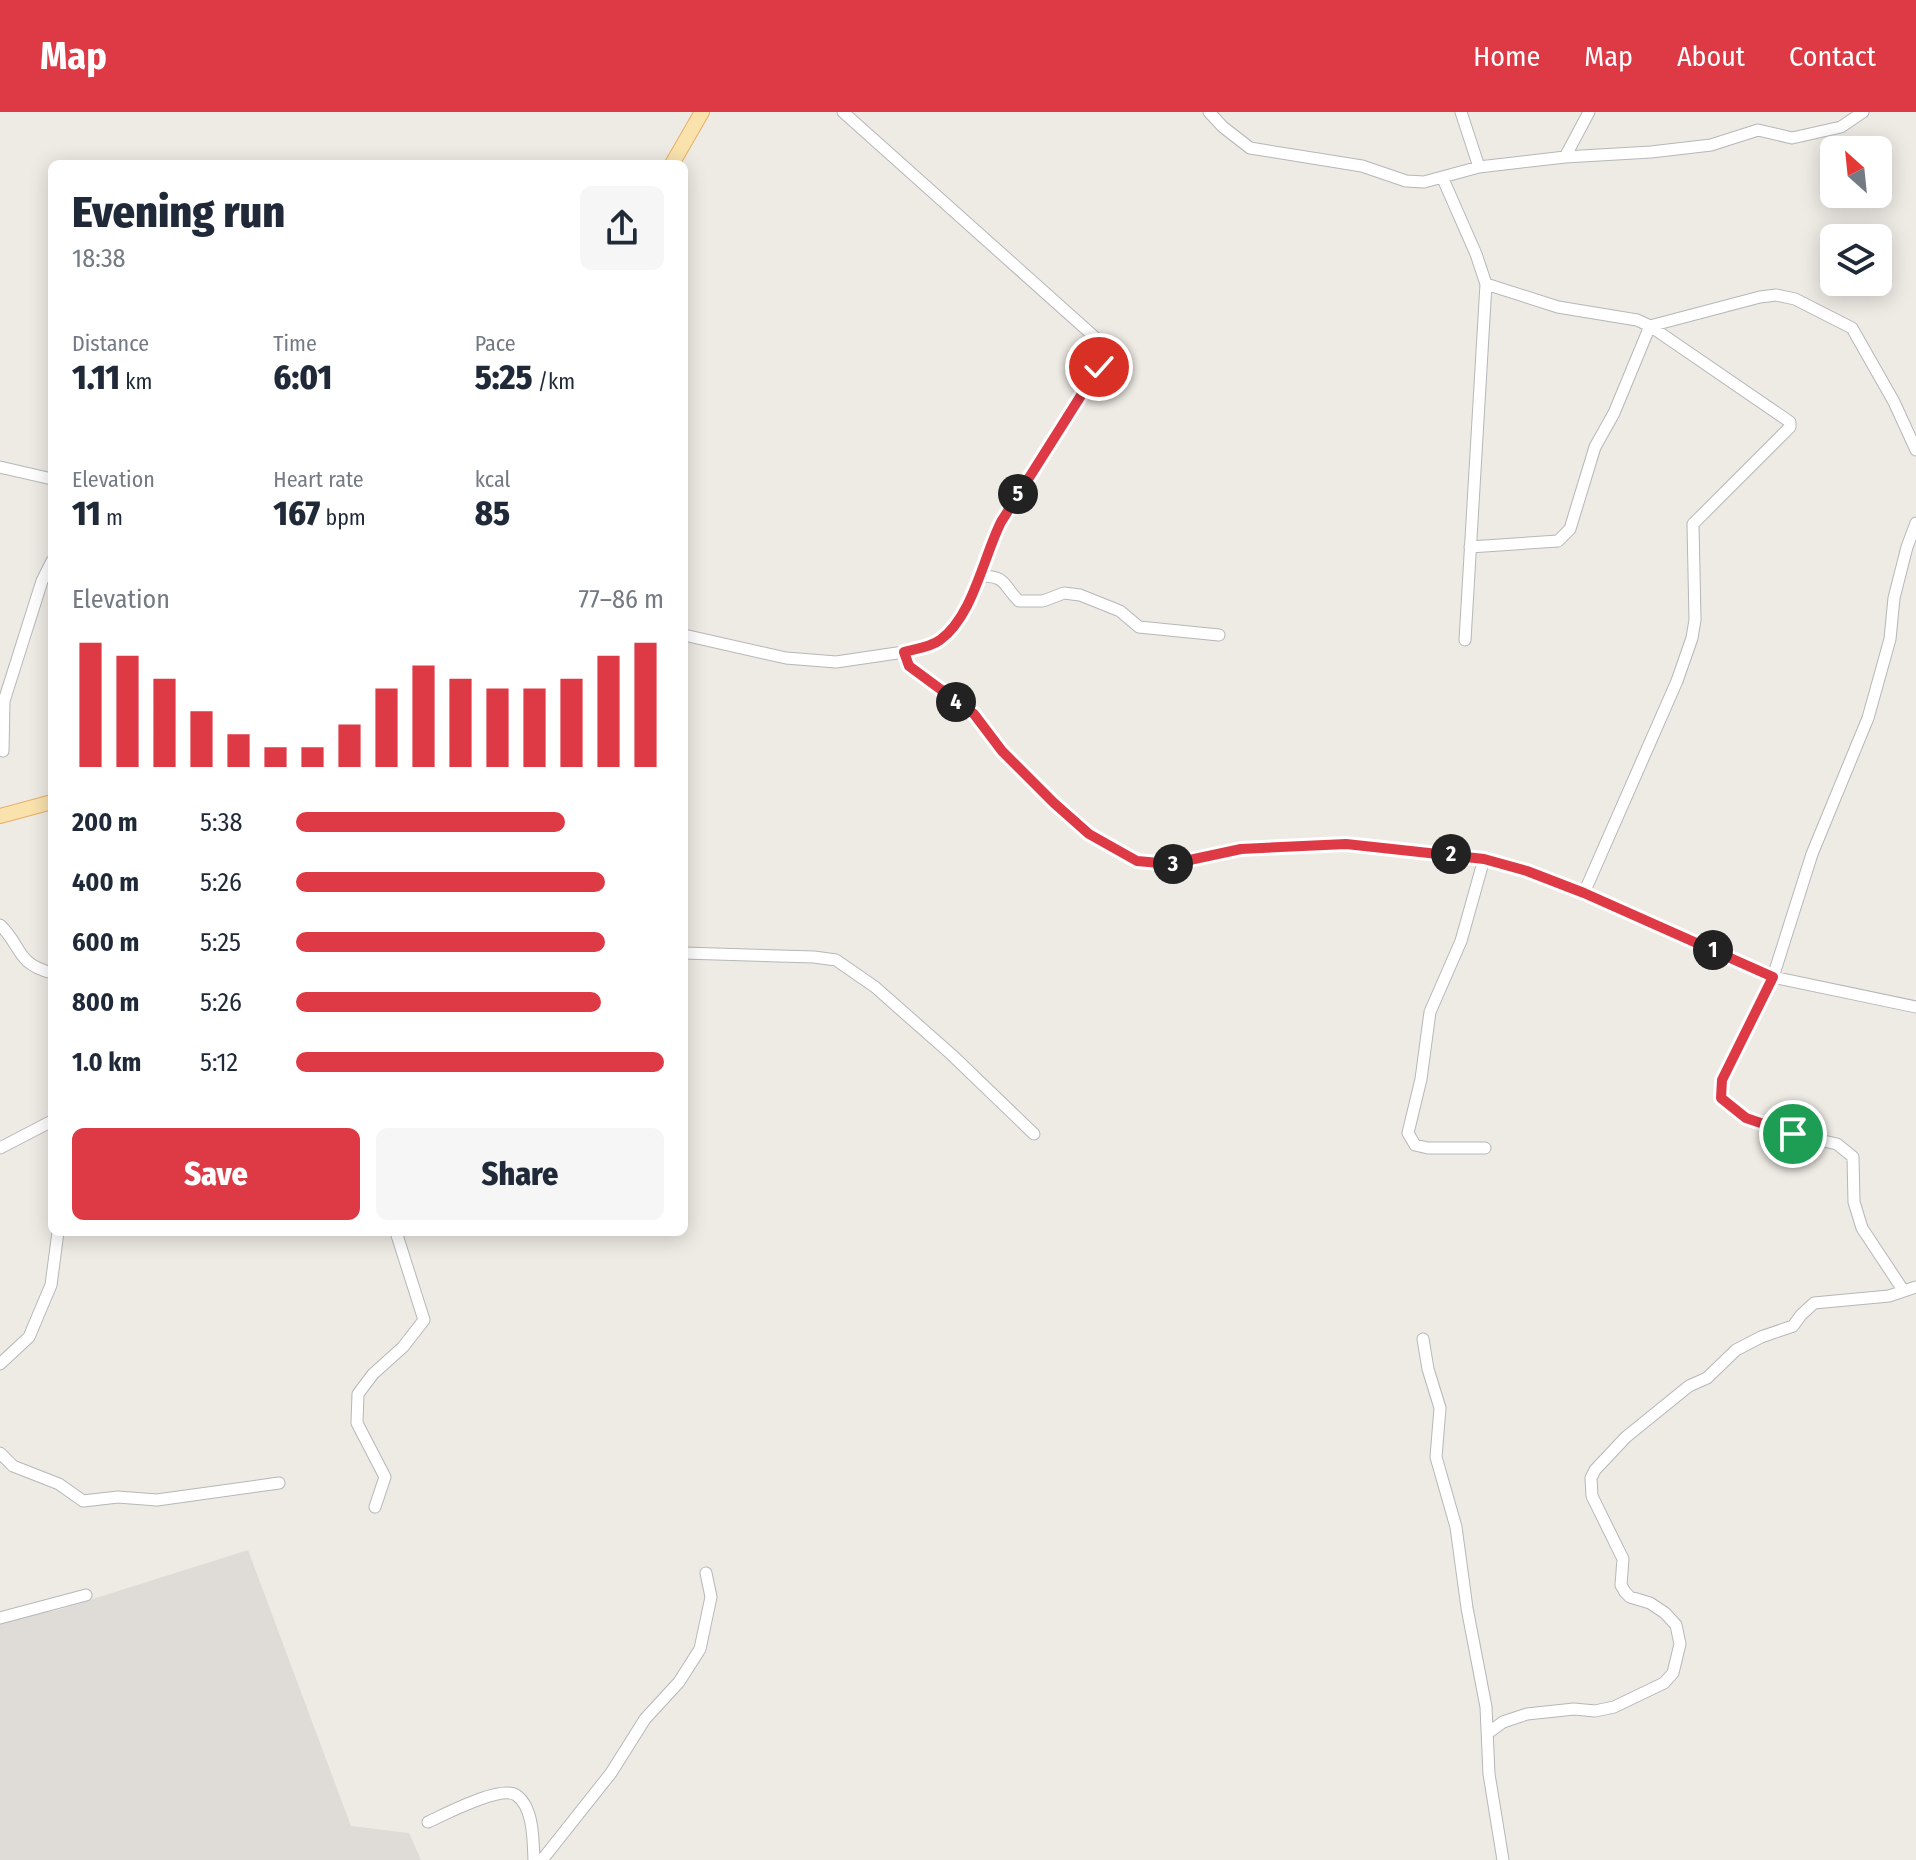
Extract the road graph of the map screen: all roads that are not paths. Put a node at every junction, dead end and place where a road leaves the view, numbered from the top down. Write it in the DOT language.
graph roads {
  1 [pos="702,112"];
  2 [pos="843,112"];
  3 [pos="1209,112"];
  4 [pos="1461,112"];
  5 [pos="1589,112"];
  6 [pos="1863,112"];
  7 [pos="1565,157"];
  8 [pos="674,160"];
  9 [pos="1479,167"];
  10 [pos="1443,179"];
  11 [pos="1486,284"];
  12 [pos="1650,326"];
  13 [pos="1916,450"];
  14 [pos="0,467"];
  15 [pos="48,478"];
  16 [pos="1916,523"];
  17 [pos="1470,547"];
  18 [pos="48,569"];
  19 [pos="980,576"];
  20 [pos="1219,635"];
  21 [pos="688,636"];
  22 [pos="1465,640"];
  23 [pos="904,652"];
  24 [pos="3,751"];
  25 [pos="48,803"];
  26 [pos="0,816"];
  27 [pos="1484,859"];
  28 [pos="1584,893"];
  29 [pos="0,925"];
  30 [pos="688,953"];
  31 [pos="48,972"];
  32 [pos="1773,977"];
  33 [pos="1916,1007"];
  34 [pos="48,1123"];
  35 [pos="1034,1134"];
  36 [pos="0,1148"];
  37 [pos="1485,1148"];
  38 [pos="57,1236"];
  39 [pos="397,1236"];
  40 [pos="1916,1287"];
  41 [pos="1903,1290"];
  42 [pos="1423,1339"];
  43 [pos="0,1364"];
  44 [pos="0,1453"];
  45 [pos="279,1483"];
  46 [pos="375,1507"];
  47 [pos="706,1573"];
  48 [pos="86,1595"];
  49 [pos="0,1618"];
  50 [pos="1488,1733"];
  51 [pos="428,1822"];
  52 [pos="534,1860"];
  53 [pos="542,1860"];
  54 [pos="1503,1860"];
  1 -- 8 [label="main road"];
  2 -- 19 [label="street"];
  3 -- 10 [label="street"];
  4 -- 9 [label="street"];
  5 -- 7 [label="street"];
  6 -- 7 [label="street"];
  7 -- 9 [label="street"];
  9 -- 10 [label="street"];
  10 -- 11 [label="street"];
  11 -- 12 [label="street"];
  11 -- 17 [label="street"];
  12 -- 13 [label="street"];
  12 -- 17 [label="street"];
  12 -- 28 [label="street"];
  14 -- 15 [label="street"];
  16 -- 32 [label="street"];
  17 -- 22 [label="street"];
  18 -- 24 [label="street"];
  19 -- 20 [label="street"];
  19 -- 23 [label="street"];
  21 -- 23 [label="street"];
  23 -- 27 [label="street"];
  25 -- 26 [label="main road"];
  27 -- 28 [label="street"];
  27 -- 37 [label="street"];
  28 -- 32 [label="street"];
  29 -- 31 [label="street"];
  30 -- 35 [label="street"];
  32 -- 33 [label="street"];
  32 -- 41 [label="street"];
  34 -- 36 [label="street"];
  38 -- 43 [label="street"];
  39 -- 46 [label="street"];
  40 -- 41 [label="street"];
  41 -- 50 [label="street"];
  42 -- 50 [label="street"];
  44 -- 45 [label="street"];
  47 -- 53 [label="street"];
  48 -- 49 [label="street"];
  50 -- 54 [label="street"];
  51 -- 52 [label="street"];
}
